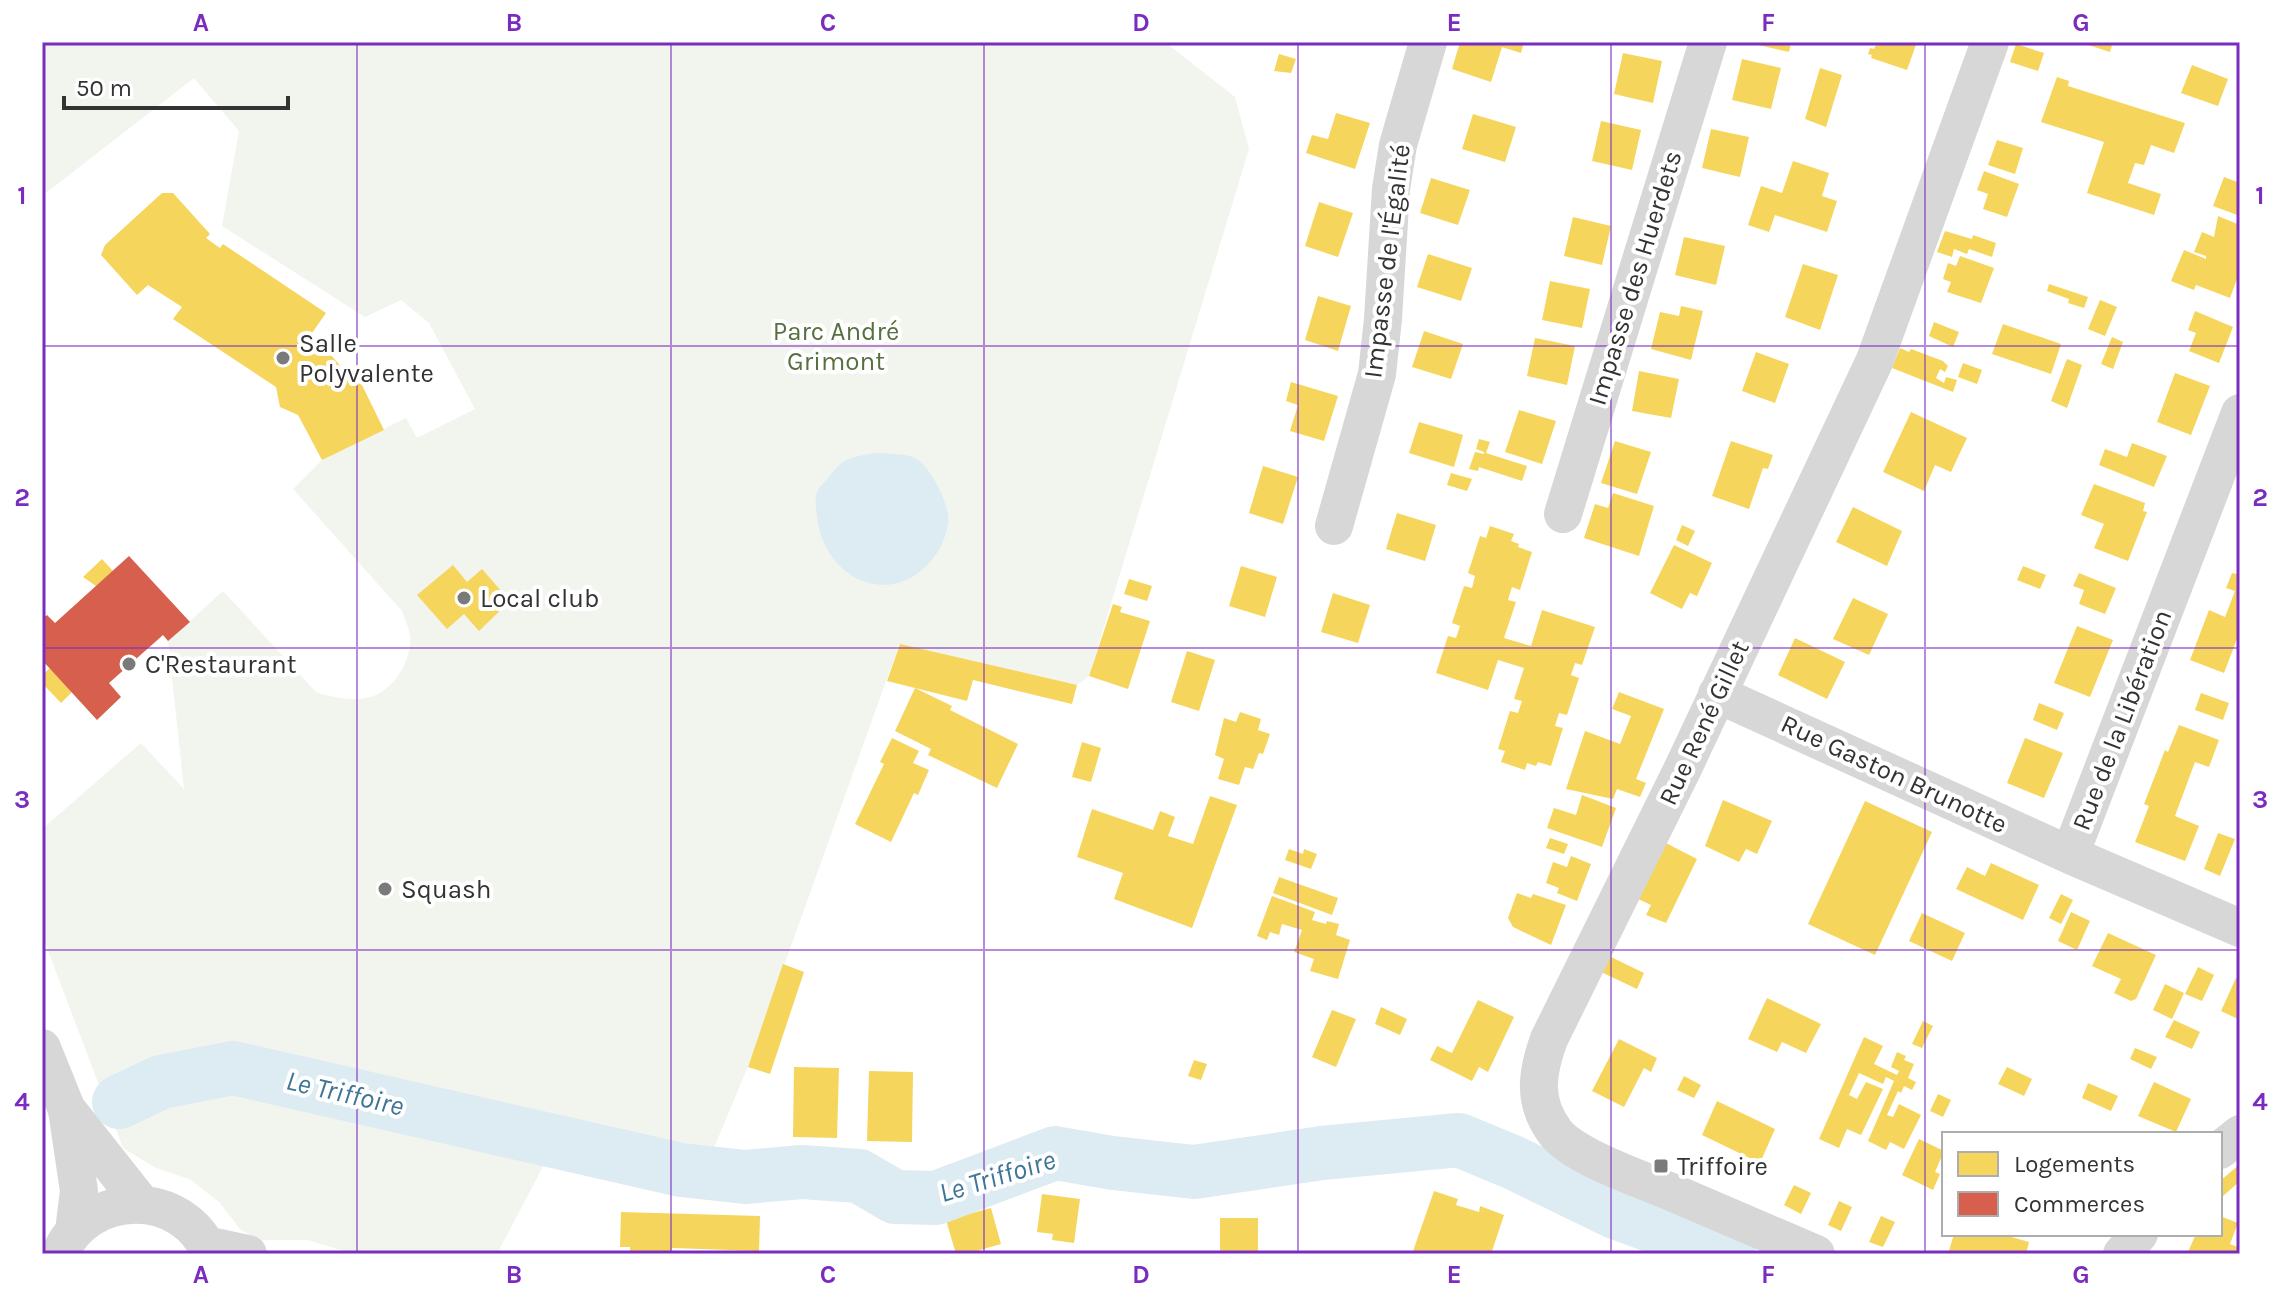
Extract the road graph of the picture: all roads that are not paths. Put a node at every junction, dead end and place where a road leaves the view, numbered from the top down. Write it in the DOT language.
graph roads {
  1 [pos="1428,42"];
  2 [pos="1708,42"];
  3 [pos="1990,42"];
  4 [pos="2240,413"];
  5 [pos="1563,514"];
  6 [pos="1334,526"];
  7 [pos="1717,694"];
  8 [pos="2070,855"];
  9 [pos="2240,928"];
  10 [pos="42,1048"];
  11 [pos="67,1110"];
  12 [pos="2240,1134"];
  13 [pos="2222,1148"];
  14 [pos="141,1203"];
  15 [pos="2137,1236"];
  16 [pos="67,1243"];
  17 [pos="208,1249"];
  18 [pos="248,1254"];
  19 [pos="1816,1254"];
  20 [pos="2122,1254"];
  1 -- 6 [label="street, Impasse de l'Égalité"];
  2 -- 5 [label="street, Impasse des Huerdets"];
  3 -- 7 [label="street, Rue René Gillet"];
  4 -- 8 [label="street, Rue de la Libération"];
  7 -- 8 [label="street, Rue Gaston Brunotte"];
  7 -- 19 [label="street, Rue René Gillet"];
  8 -- 9 [label="street, Rue de la Libération"];
  10 -- 11 [label="street"];
  11 -- 14 [label="street"];
  11 -- 16 [label="street"];
  12 -- 13 [label="street"];
  14 -- 16 [label="street"];
  14 -- 17 [label="street"];
  15 -- 20 [label="street"];
  17 -- 18 [label="street"];
}
